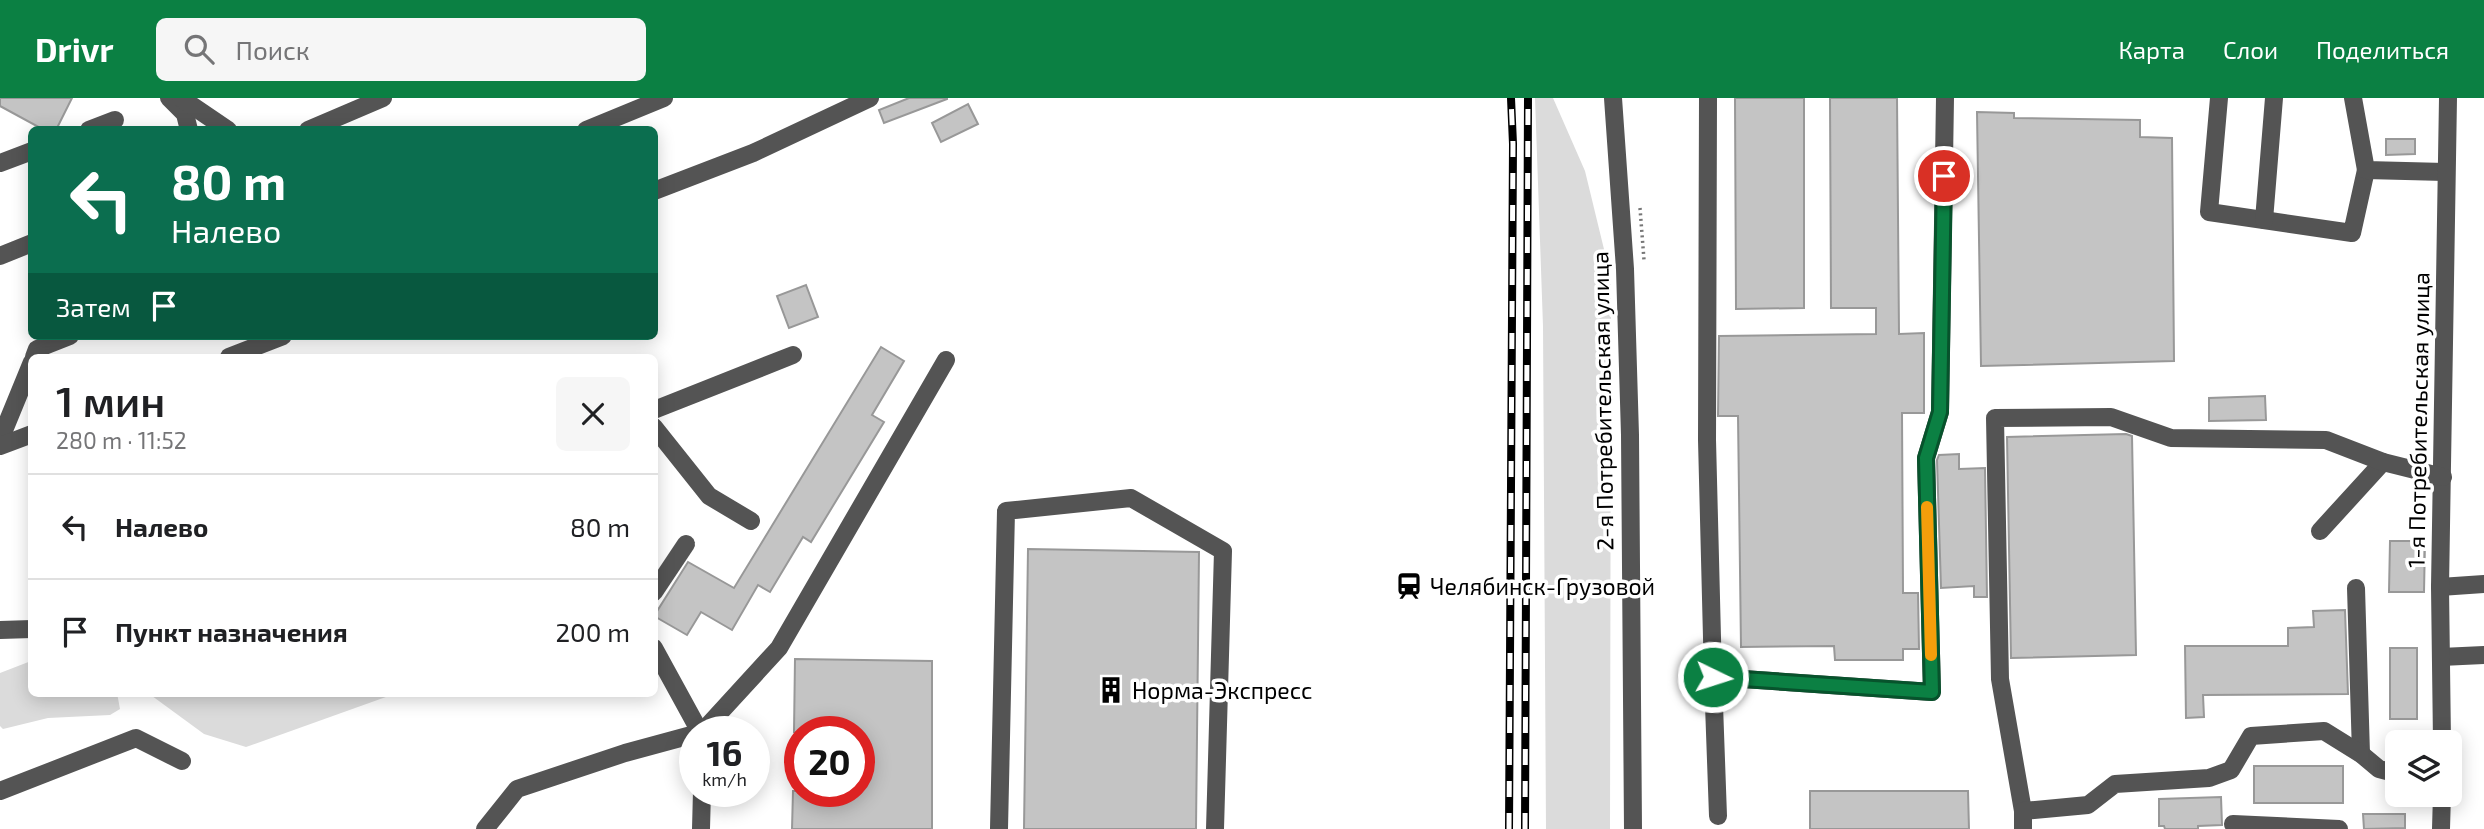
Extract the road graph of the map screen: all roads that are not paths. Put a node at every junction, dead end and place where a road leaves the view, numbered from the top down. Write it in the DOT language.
graph roads {
  1 [pos="169,98"];
  2 [pos="181,98"];
  3 [pos="383,98"];
  4 [pos="664,98"];
  5 [pos="870,98"];
  6 [pos="1613,98"];
  7 [pos="1708,98"];
  8 [pos="1945,98"];
  9 [pos="2219,98"];
  10 [pos="2274,98"];
  11 [pos="2353,98"];
  12 [pos="2448,98"];
  13 [pos="115,120"];
  14 [pos="99,126"];
  15 [pos="189,126"];
  16 [pos="222,126"];
  17 [pos="317,126"];
  18 [pos="596,126"];
  19 [pos="28,152"];
  20 [pos="0,163"];
  21 [pos="2366,170"];
  22 [pos="2445,172"];
  23 [pos="658,189"];
  24 [pos="2264,220"];
  25 [pos="28,245"];
  26 [pos="0,256"];
  27 [pos="60,340"];
  28 [pos="273,340"];
  29 [pos="35,354"];
  30 [pos="237,354"];
  31 [pos="793,355"];
  32 [pos="946,360"];
  33 [pos="28,372"];
  34 [pos="658,408"];
  35 [pos="658,432"];
  36 [pos="28,436"];
  37 [pos="0,440"];
  38 [pos="0,446"];
  39 [pos="2383,462"];
  40 [pos="2443,477"];
  41 [pos="751,521"];
  42 [pos="2320,531"];
  43 [pos="686,544"];
  44 [pos="2484,584"];
  45 [pos="658,586"];
  46 [pos="2440,587"];
  47 [pos="2356,588"];
  48 [pos="28,629"];
  49 [pos="0,630"];
  50 [pos="658,655"];
  51 [pos="2484,655"];
  52 [pos="2441,657"];
  53 [pos="1713,677"];
  54 [pos="692,716"];
  55 [pos="716,716"];
  56 [pos="2442,730"];
  57 [pos="679,738"];
  58 [pos="2361,754"];
  59 [pos="182,761"];
  60 [pos="2385,771"];
  61 [pos="0,791"];
  62 [pos="702,807"];
  63 [pos="2442,807"];
  64 [pos="1718,816"];
  65 [pos="2023,820"];
  66 [pos="2233,824"];
  67 [pos="485,829"];
  68 [pos="701,829"];
  69 [pos="999,829"];
  70 [pos="1215,829"];
  71 [pos="1633,829"];
  72 [pos="2339,829"];
  73 [pos="2441,829"];
  1 -- 15 [label="street"];
  2 -- 16 [label="street"];
  3 -- 17 [label="street"];
  4 -- 18 [label="street"];
  5 -- 23 [label="street"];
  6 -- 71 [label="street, 2-я Потребительская улица"];
  7 -- 53 [label="street"];
  8 -- 53 [label="street"];
  9 -- 24 [label="street"];
  10 -- 24 [label="street"];
  11 -- 21 [label="street"];
  12 -- 22 [label="street, 1-я Потребительская улица"];
  13 -- 14 [label="street"];
  19 -- 20 [label="street"];
  21 -- 22 [label="street"];
  21 -- 24 [label="street"];
  22 -- 40 [label="street, 1-я Потребительская улица"];
  25 -- 26 [label="street"];
  27 -- 29 [label="street"];
  28 -- 30 [label="street"];
  31 -- 34 [label="street"];
  32 -- 55 [label="street"];
  33 -- 37 [label="street"];
  35 -- 41 [label="street"];
  36 -- 38 [label="street"];
  39 -- 40 [label="street"];
  39 -- 42 [label="street"];
  39 -- 65 [label="street"];
  40 -- 46 [label="street, 1-я Потребительская улица"];
  43 -- 45 [label="street"];
  44 -- 46 [label="street"];
  46 -- 52 [label="street, 1-я Потребительская улица"];
  47 -- 58 [label="street"];
  48 -- 49 [label="street"];
  50 -- 54 [label="street"];
  51 -- 52 [label="street"];
  52 -- 56 [label="street, 1-я Потребительская улица"];
  53 -- 64 [label="street"];
  57 -- 67 [label="street"];
  58 -- 60 [label="street"];
  58 -- 65 [label="street"];
  59 -- 61 [label="street"];
  62 -- 68 [label="street"];
  63 -- 73 [label="street"];
  66 -- 72 [label="street"];
  69 -- 70 [label="street"];
}
